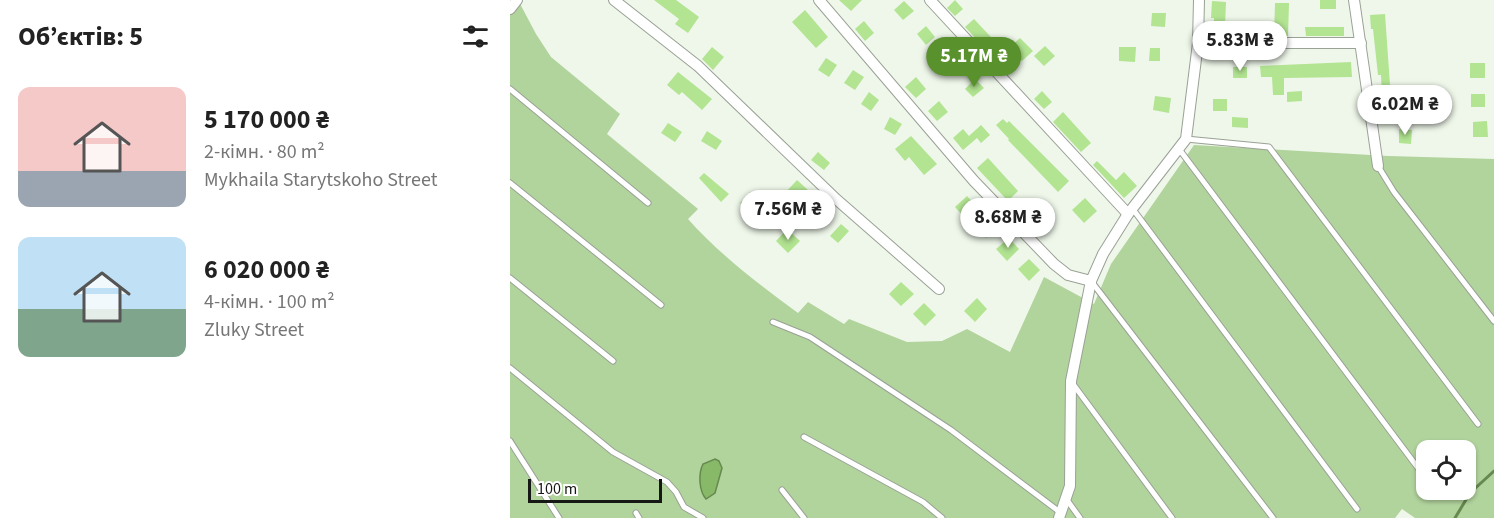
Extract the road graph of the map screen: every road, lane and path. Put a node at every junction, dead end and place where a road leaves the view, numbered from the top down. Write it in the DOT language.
graph roads {
  1 [pos="517,0"];
  2 [pos="614,0"];
  3 [pos="819,0"];
  4 [pos="930,0"];
  5 [pos="1199,0"];
  6 [pos="1354,0"];
  7 [pos="510,9"];
  8 [pos="1198,43"];
  9 [pos="1361,43"];
  10 [pos="510,89"];
  11 [pos="1186,139"];
  12 [pos="1179,149"];
  13 [pos="1378,166"];
  14 [pos="510,183"];
  15 [pos="648,203"];
  16 [pos="1130,211"];
  17 [pos="510,278"];
  18 [pos="1091,281"];
  19 [pos="939,289"];
  20 [pos="662,305"];
  21 [pos="1494,321"];
  22 [pos="773,322"];
  23 [pos="613,361"];
  24 [pos="510,368"];
  25 [pos="1071,381"];
  26 [pos="1478,424"];
  27 [pos="804,437"];
  28 [pos="510,441"];
  29 [pos="1416,465"];
  30 [pos="782,490"];
  31 [pos="1066,500"];
  32 [pos="1357,509"];
  33 [pos="1060,516"];
  34 [pos="560,518"];
  35 [pos="703,518"];
  36 [pos="804,518"];
  37 [pos="942,518"];
  38 [pos="1080,518"];
  39 [pos="1172,518"];
  40 [pos="1273,518"];
  1 -- 7 [label="street"];
  2 -- 19 [label="street"];
  3 -- 18 [label="street"];
  4 -- 16 [label="street"];
  5 -- 8 [label="street"];
  6 -- 9 [label="street"];
  8 -- 9 [label="street"];
  8 -- 11 [label="street"];
  9 -- 13 [label="street"];
  10 -- 15 [label="lane"];
  11 -- 12 [label="street"];
  11 -- 26 [label="lane"];
  12 -- 16 [label="street"];
  12 -- 29 [label="lane"];
  13 -- 21 [label="lane"];
  14 -- 20 [label="lane"];
  16 -- 18 [label="street"];
  16 -- 32 [label="lane"];
  17 -- 23 [label="lane"];
  18 -- 25 [label="street"];
  18 -- 40 [label="lane"];
  22 -- 33 [label="lane"];
  24 -- 35 [label="lane"];
  25 -- 31 [label="street"];
  25 -- 39 [label="lane"];
  27 -- 37 [label="lane"];
  28 -- 34 [label="lane"];
  30 -- 36 [label="lane"];
  31 -- 33 [label="street"];
  31 -- 38 [label="lane"];
}
